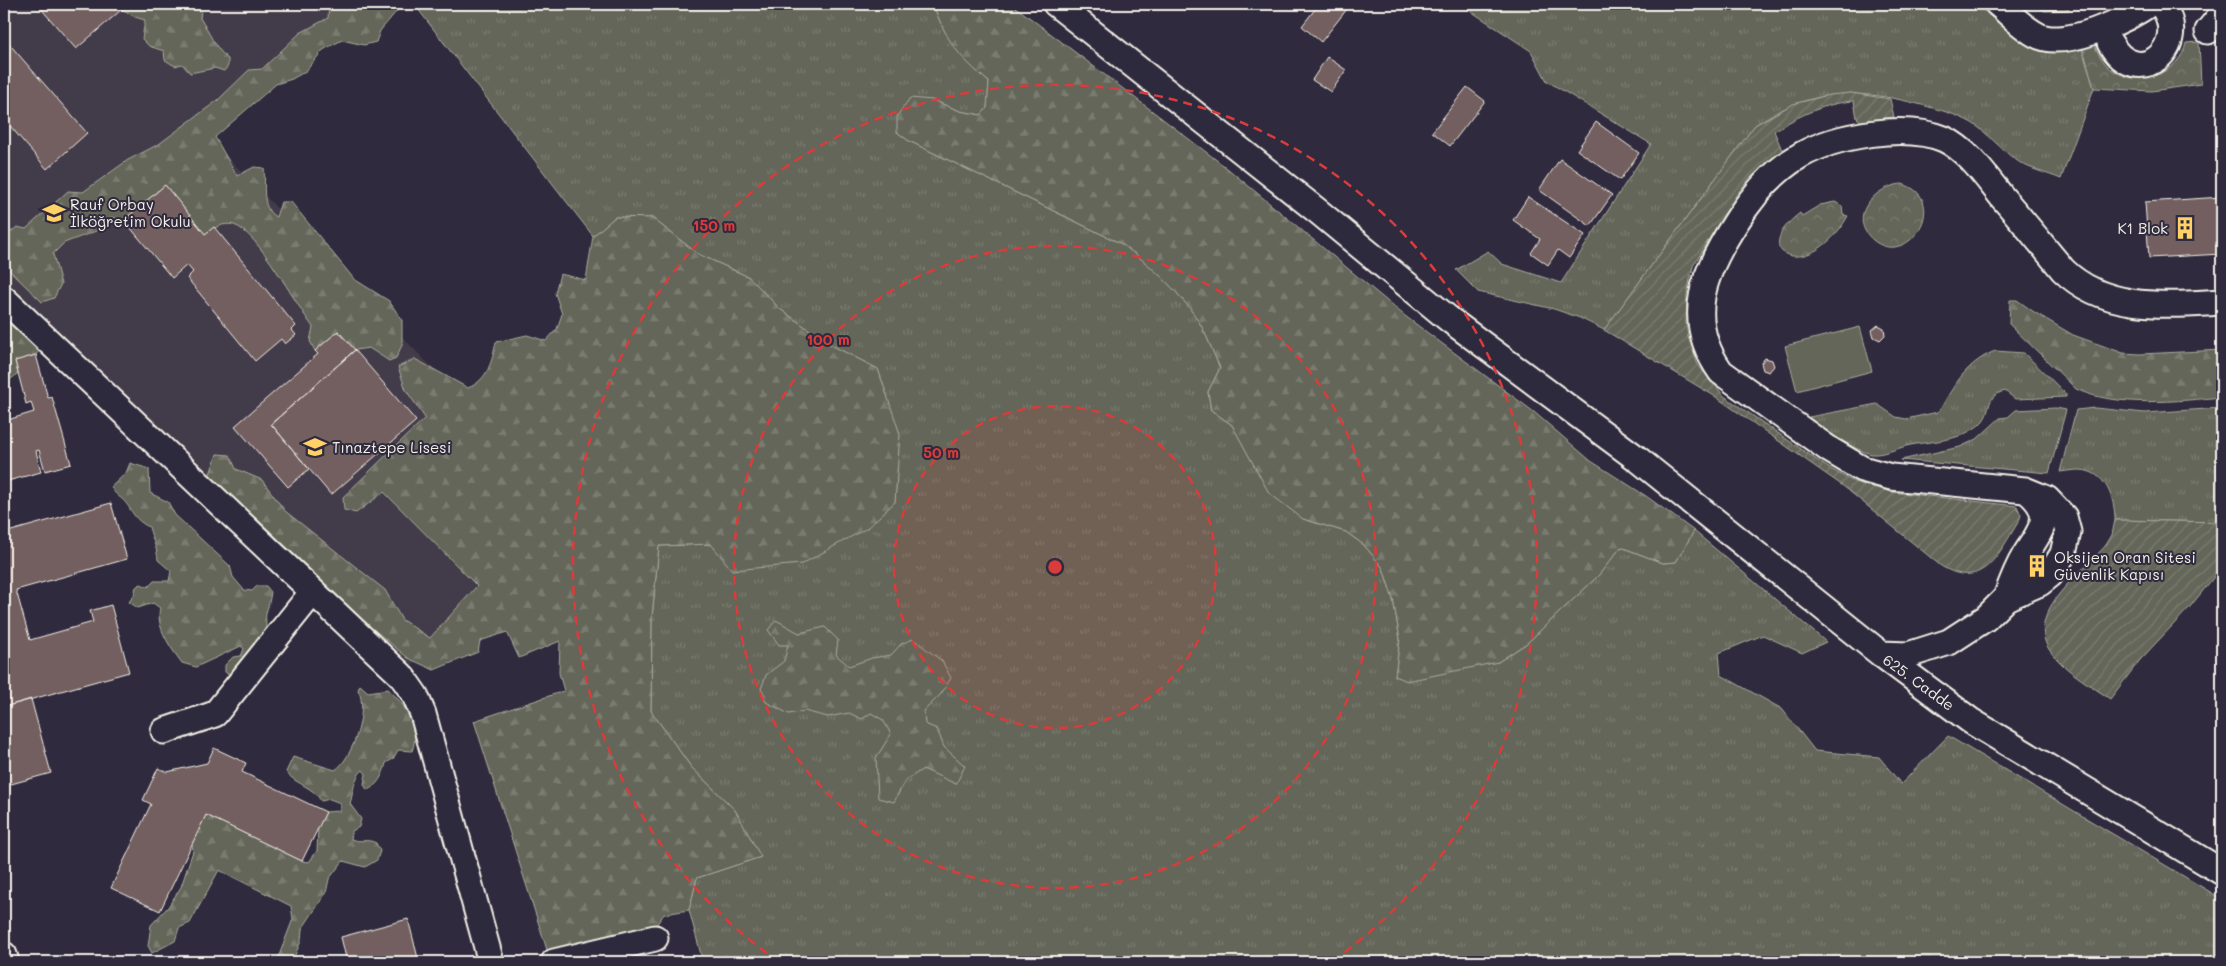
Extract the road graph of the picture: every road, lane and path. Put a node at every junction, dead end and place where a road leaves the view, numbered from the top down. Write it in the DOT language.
graph roads {
  1 [pos="1056,4"];
  2 [pos="1998,4"];
  3 [pos="2016,4"];
  4 [pos="2140,4"];
  5 [pos="2149,4"];
  6 [pos="2160,4"];
  7 [pos="2110,44"];
  8 [pos="4,299"];
  9 [pos="2222,302"];
  10 [pos="2025,490"];
  11 [pos="312,593"];
  12 [pos="2006,598"];
  13 [pos="1881,654"];
  14 [pos="164,732"];
  15 [pos="2222,872"];
  16 [pos="656,938"];
  17 [pos="4,955"];
  18 [pos="6,962"];
  19 [pos="491,962"];
  20 [pos="554,962"];
  1 -- 13 [label="street, 625. Cadde"];
  2 -- 5 [label="street"];
  3 -- 4 [label="street"];
  6 -- 7 [label="street"];
  8 -- 11 [label="street"];
  9 -- 10 [label="street"];
  10 -- 12 [label="street"];
  10 -- 12 [label="street"];
  11 -- 14 [label="street"];
  11 -- 19 [label="street"];
  12 -- 13 [label="street"];
  13 -- 15 [label="street, 625. Cadde"];
  16 -- 20 [label="street"];
  17 -- 18 [label="street"];
}
